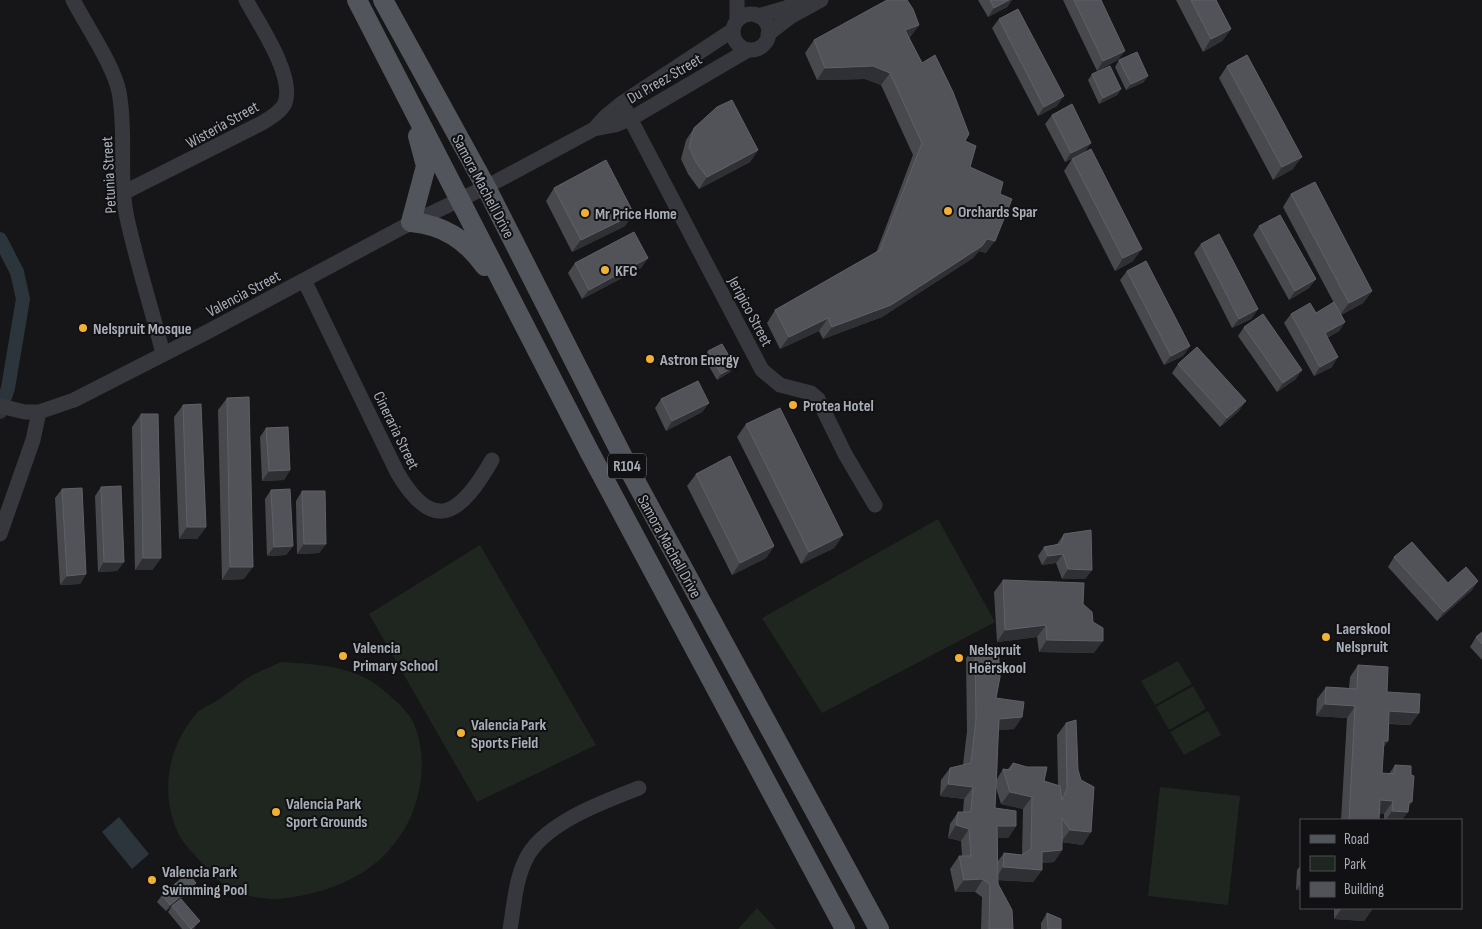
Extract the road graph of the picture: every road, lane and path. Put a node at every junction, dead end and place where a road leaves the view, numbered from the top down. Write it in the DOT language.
graph roads {
  1 [pos="73,0"];
  2 [pos="246,0"];
  3 [pos="357,0"];
  4 [pos="383,0"];
  5 [pos="737,0"];
  6 [pos="802,0"];
  7 [pos="821,0"];
  8 [pos="753,10"];
  9 [pos="368,21"];
  10 [pos="735,25"];
  11 [pos="768,34"];
  12 [pos="748,50"];
  13 [pos="622,103"];
  14 [pos="632,118"];
  15 [pos="594,129"];
  16 [pos="486,187"];
  17 [pos="123,193"];
  18 [pos="460,200"];
  19 [pos="411,222"];
  20 [pos="304,280"];
  21 [pos="524,320"];
  22 [pos="162,354"];
  23 [pos="6,408"];
  24 [pos="39,412"];
  25 [pos="492,460"];
  26 [pos="875,505"];
  27 [pos="0,534"];
  28 [pos="639,788"];
  29 [pos="510,929"];
  30 [pos="845,929"];
  31 [pos="880,929"];
  1 -- 17 [label="street, Petunia Street"];
  2 -- 17 [label="street, Wisteria Street"];
  3 -- 9 [label="main road, Samora Machell Drive / R104"];
  4 -- 16 [label="main road, Samora Machell Drive / R104"];
  5 -- 10 [label="street"];
  6 -- 8 [label="street"];
  7 -- 11 [label="street"];
  8 -- 10 [label="street"];
  8 -- 11 [label="street"];
  9 -- 18 [label="main road, Samora Machell Drive / R104"];
  9 -- 19 [label="main road"];
  10 -- 12 [label="street"];
  10 -- 13 [label="street, Du Preez Street"];
  11 -- 12 [label="street"];
  12 -- 14 [label="street, Du Preez Street"];
  13 -- 14 [label="street, Jeripico Street"];
  13 -- 15 [label="street, Du Preez Street"];
  14 -- 15 [label="street, Du Preez Street"];
  14 -- 26 [label="street, Jeripico Street"];
  15 -- 16 [label="street, Du Preez Street"];
  16 -- 18 [label="street, Du Preez Street"];
  16 -- 31 [label="main road, Samora Machell Drive / R104"];
  17 -- 22 [label="street, Petunia Street"];
  18 -- 19 [label="street, Valencia Street"];
  18 -- 21 [label="main road, Samora Machell Drive / R104"];
  19 -- 20 [label="street, Valencia Street"];
  19 -- 21 [label="main road"];
  20 -- 22 [label="street, Valencia Street"];
  20 -- 25 [label="street, Cineraria Street"];
  21 -- 30 [label="main road, Samora Machell Drive / R104"];
  22 -- 24 [label="street, Valencia Street"];
  23 -- 24 [label="street"];
  24 -- 27 [label="street"];
  28 -- 29 [label="street"];
}
